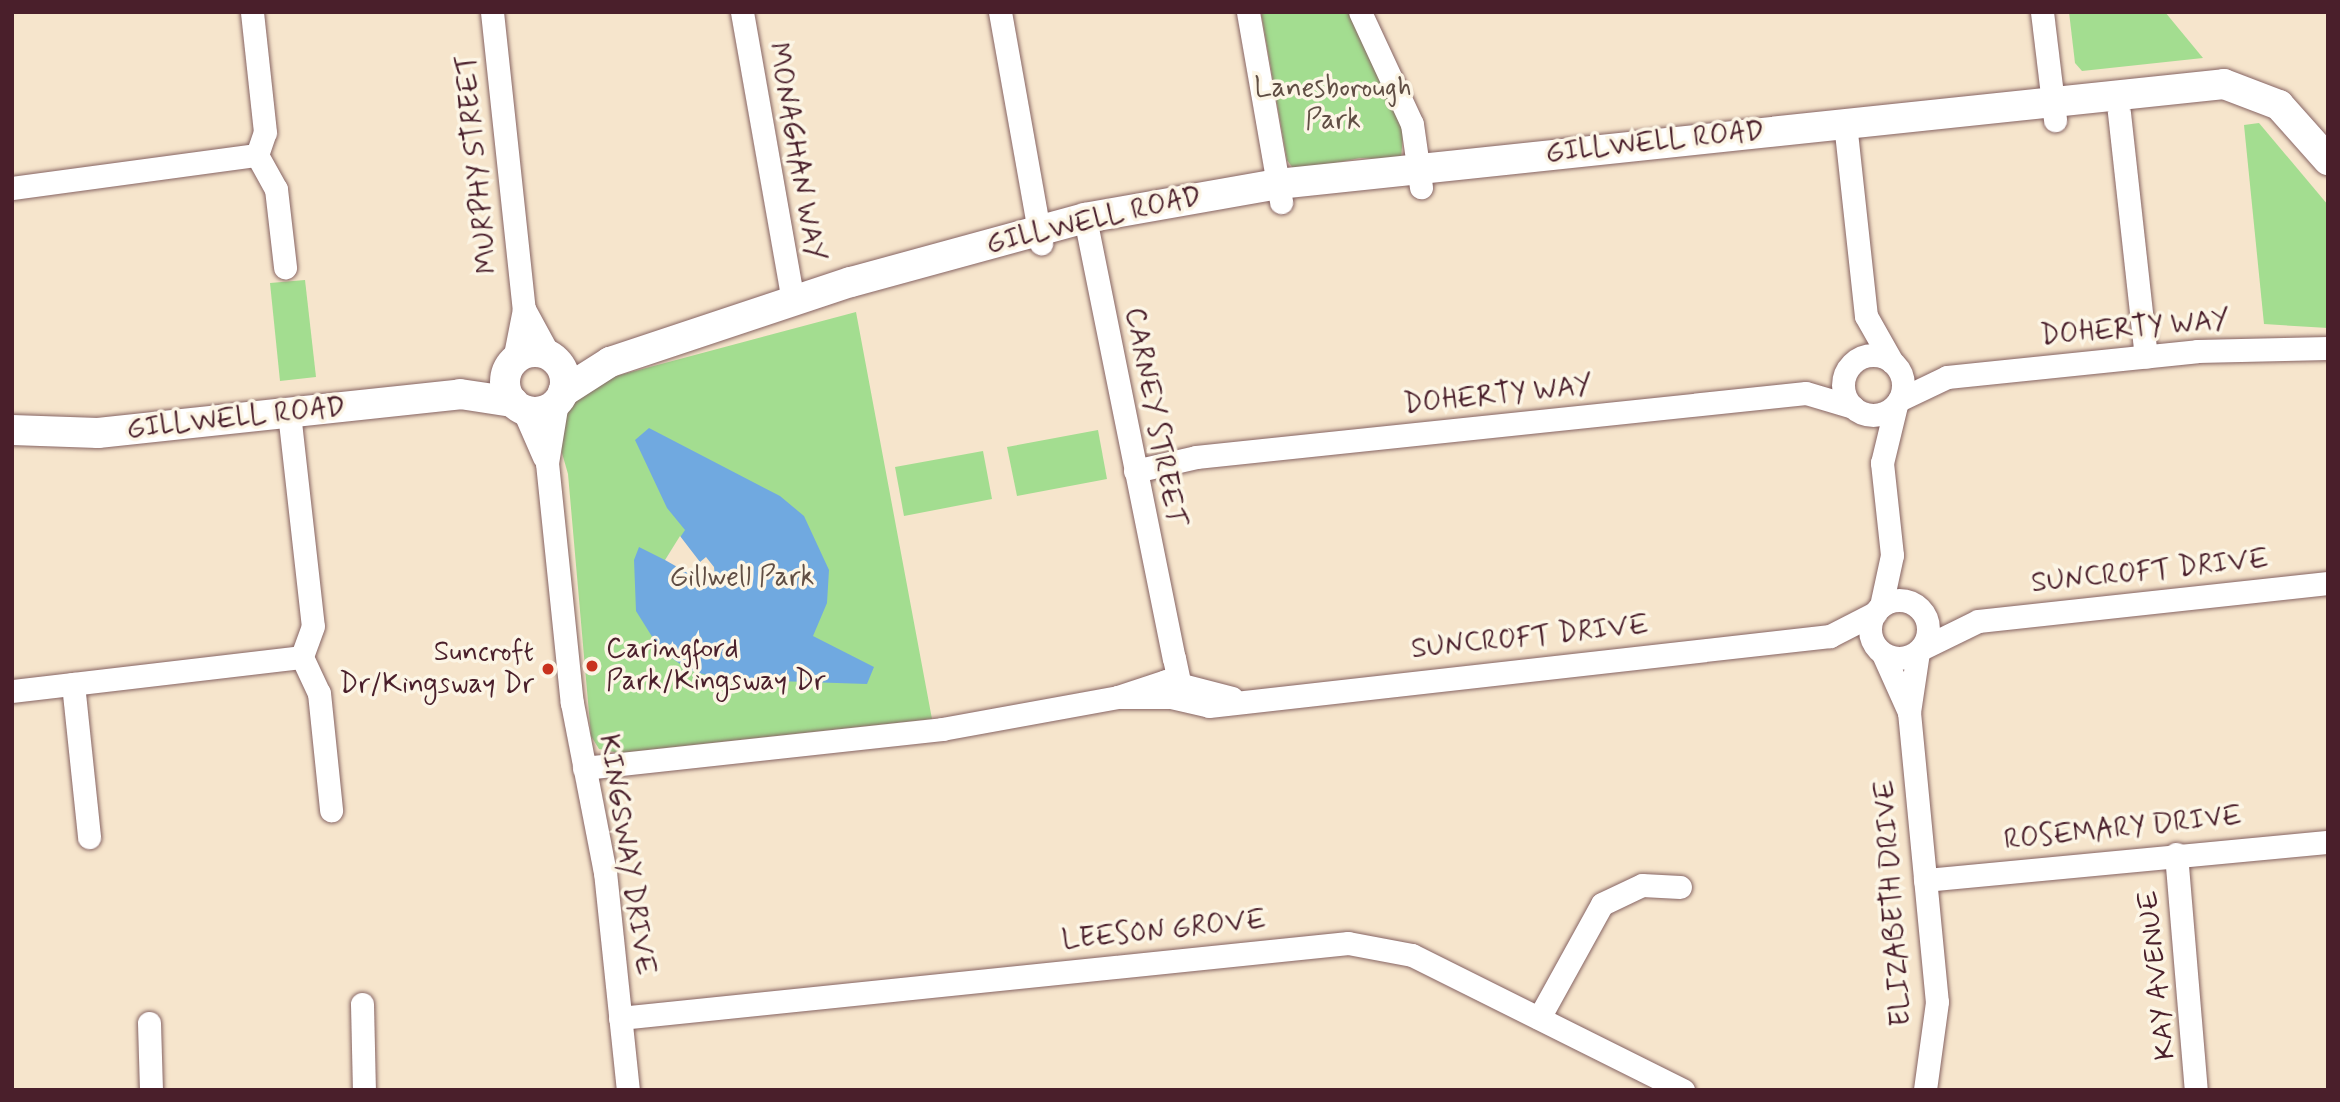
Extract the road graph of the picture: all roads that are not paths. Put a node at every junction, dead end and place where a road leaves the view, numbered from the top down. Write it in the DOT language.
graph roads {
  1 [pos="252,12"];
  2 [pos="492,12"];
  3 [pos="742,12"];
  4 [pos="1000,12"];
  5 [pos="1248,12"];
  6 [pos="1360,12"];
  7 [pos="2042,12"];
  8 [pos="2054,111"];
  9 [pos="2119,113"];
  10 [pos="1846,132"];
  11 [pos="257,155"];
  12 [pos="2328,160"];
  13 [pos="1420,178"];
  14 [pos="12,188"];
  15 [pos="1279,193"];
  16 [pos="1087,226"];
  17 [pos="1039,236"];
  18 [pos="285,267"];
  19 [pos="793,301"];
  20 [pos="524,309"];
  21 [pos="1866,316"];
  22 [pos="2328,348"];
  23 [pos="552,357"];
  24 [pos="2146,357"];
  25 [pos="610,362"];
  26 [pos="1893,363"];
  27 [pos="511,364"];
  28 [pos="1852,364"];
  29 [pos="1947,377"];
  30 [pos="1806,393"];
  31 [pos="460,394"];
  32 [pos="560,397"];
  33 [pos="1897,402"];
  34 [pos="518,405"];
  35 [pos="1855,408"];
  36 [pos="289,413"];
  37 [pos="12,430"];
  38 [pos="547,463"];
  39 [pos="1882,463"];
  40 [pos="1133,464"];
  41 [pos="1892,555"];
  42 [pos="2328,583"];
  43 [pos="1916,605"];
  44 [pos="1878,609"];
  45 [pos="1978,621"];
  46 [pos="1830,636"];
  47 [pos="1920,650"];
  48 [pos="1880,651"];
  49 [pos="302,657"];
  50 [pos="73,684"];
  51 [pos="1172,687"];
  52 [pos="12,691"];
  53 [pos="1909,712"];
  54 [pos="584,768"];
  55 [pos="331,810"];
  56 [pos="89,837"];
  57 [pos="2328,842"];
  58 [pos="2176,854"];
  59 [pos="1925,880"];
  60 [pos="1679,887"];
  61 [pos="362,1004"];
  62 [pos="620,1018"];
  63 [pos="1539,1018"];
  64 [pos="149,1023"];
  65 [pos="151,1090"];
  66 [pos="364,1090"];
  67 [pos="628,1090"];
  68 [pos="1683,1090"];
  69 [pos="1926,1090"];
  70 [pos="2196,1090"];
  1 -- 11 [label="street"];
  2 -- 20 [label="street, MURPHY STREET"];
  3 -- 19 [label="street, MONAGHAN WAY"];
  4 -- 17 [label="street"];
  5 -- 15 [label="street"];
  6 -- 13 [label="street"];
  7 -- 8 [label="street"];
  8 -- 9 [label="street, GILLWELL ROAD"];
  8 -- 10 [label="street, GILLWELL ROAD"];
  8 -- 12 [label="street, GILLWELL ROAD"];
  9 -- 12 [label="street, GILLWELL ROAD"];
  9 -- 24 [label="street"];
  10 -- 13 [label="street, GILLWELL ROAD"];
  10 -- 21 [label="street"];
  11 -- 14 [label="street"];
  11 -- 18 [label="street"];
  13 -- 15 [label="street, GILLWELL ROAD"];
  15 -- 16 [label="street, GILLWELL ROAD"];
  16 -- 17 [label="street, GILLWELL ROAD"];
  16 -- 40 [label="street, CARNEY STREET"];
  17 -- 19 [label="street, GILLWELL ROAD"];
  19 -- 25 [label="street, GILLWELL ROAD"];
  20 -- 23 [label="street, MURPHY STREET"];
  20 -- 27 [label="street, MURPHY STREET"];
  21 -- 26 [label="street"];
  21 -- 28 [label="street"];
  22 -- 24 [label="street, DOHERTY WAY"];
  23 -- 25 [label="street, GILLWELL ROAD"];
  23 -- 27 [label="street"];
  23 -- 32 [label="street"];
  24 -- 29 [label="street, DOHERTY WAY"];
  25 -- 32 [label="street, GILLWELL ROAD"];
  26 -- 28 [label="street"];
  26 -- 29 [label="street, DOHERTY WAY"];
  26 -- 33 [label="street"];
  27 -- 31 [label="street, GILLWELL ROAD"];
  27 -- 34 [label="street"];
  28 -- 30 [label="street, DOHERTY WAY"];
  28 -- 35 [label="street"];
  29 -- 33 [label="street, DOHERTY WAY"];
  30 -- 35 [label="street, DOHERTY WAY"];
  30 -- 40 [label="street, DOHERTY WAY"];
  31 -- 34 [label="street, GILLWELL ROAD"];
  31 -- 36 [label="street, GILLWELL ROAD"];
  32 -- 34 [label="street"];
  32 -- 38 [label="street, KINGSWAY DRIVE"];
  33 -- 35 [label="street"];
  33 -- 39 [label="street"];
  34 -- 38 [label="street, KINGSWAY DRIVE"];
  35 -- 39 [label="street"];
  36 -- 37 [label="street, GILLWELL ROAD"];
  36 -- 49 [label="street"];
  38 -- 54 [label="street, KINGSWAY DRIVE"];
  39 -- 41 [label="street"];
  40 -- 51 [label="street, CARNEY STREET"];
  41 -- 43 [label="street"];
  41 -- 44 [label="street"];
  42 -- 45 [label="street, SUNCROFT DRIVE"];
  43 -- 44 [label="street"];
  43 -- 45 [label="street, SUNCROFT DRIVE"];
  43 -- 47 [label="street"];
  44 -- 46 [label="street, SUNCROFT DRIVE"];
  44 -- 48 [label="street"];
  45 -- 47 [label="street, SUNCROFT DRIVE"];
  46 -- 48 [label="street, SUNCROFT DRIVE"];
  46 -- 51 [label="street, SUNCROFT DRIVE"];
  47 -- 48 [label="street"];
  47 -- 53 [label="street, ELIZABETH DRIVE"];
  48 -- 53 [label="street, ELIZABETH DRIVE"];
  49 -- 50 [label="street"];
  49 -- 55 [label="street"];
  50 -- 52 [label="street"];
  50 -- 56 [label="street"];
  51 -- 54 [label="street"];
  53 -- 59 [label="street, ELIZABETH DRIVE"];
  54 -- 62 [label="street, KINGSWAY DRIVE"];
  57 -- 58 [label="street, ROSEMARY DRIVE"];
  58 -- 59 [label="street, ROSEMARY DRIVE"];
  58 -- 70 [label="street, KAY AVENUE"];
  59 -- 69 [label="street, ELIZABETH DRIVE"];
  60 -- 63 [label="street"];
  61 -- 66 [label="street"];
  62 -- 63 [label="street, LEESON GROVE"];
  62 -- 67 [label="street, KINGSWAY DRIVE"];
  63 -- 68 [label="street, LEESON GROVE"];
  64 -- 65 [label="street"];
}
